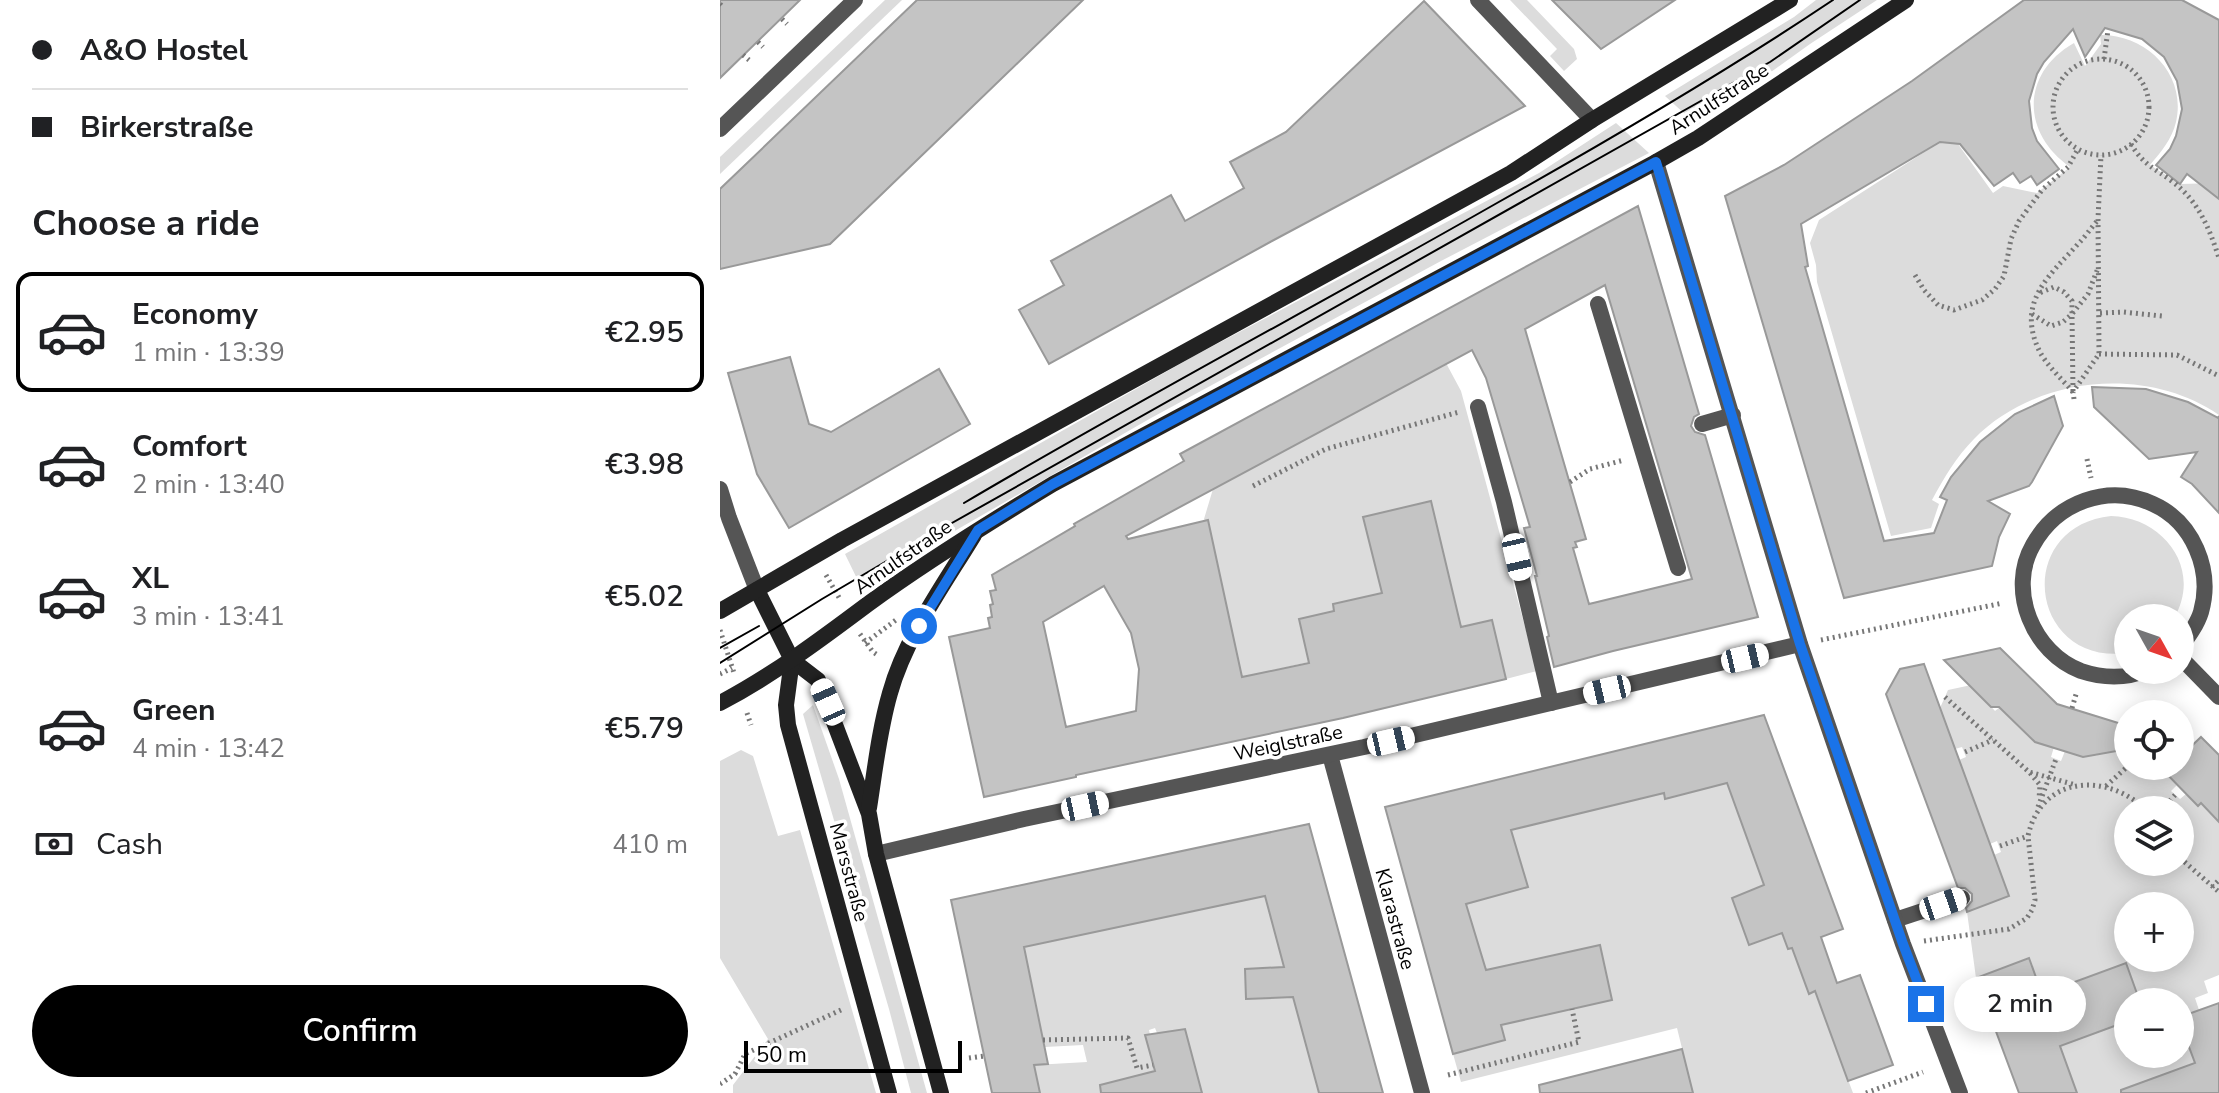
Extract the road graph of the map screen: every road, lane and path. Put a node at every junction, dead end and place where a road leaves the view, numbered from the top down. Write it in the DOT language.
graph roads {
  1 [pos="855,0"];
  2 [pos="1478,0"];
  3 [pos="1790,0"];
  4 [pos="1906,0"];
  5 [pos="2108,30"];
  6 [pos="743,55"];
  7 [pos="2104,59"];
  8 [pos="749,60"];
  9 [pos="1592,120"];
  10 [pos="720,129"];
  11 [pos="2131,144"];
  12 [pos="2078,149"];
  13 [pos="2101,155"];
  14 [pos="1656,162"];
  15 [pos="2098,219"];
  16 [pos="2219,258"];
  17 [pos="2100,264"];
  18 [pos="1915,275"];
  19 [pos="2034,296"];
  20 [pos="1598,304"];
  21 [pos="2031,313"];
  22 [pos="2100,313"];
  23 [pos="2072,314"];
  24 [pos="2162,316"];
  25 [pos="2099,354"];
  26 [pos="2219,376"];
  27 [pos="2074,395"];
  28 [pos="1478,407"];
  29 [pos="1733,415"];
  30 [pos="1702,424"];
  31 [pos="1644,455"];
  32 [pos="1570,482"];
  33 [pos="1253,486"];
  34 [pos="720,489"];
  35 [pos="978,530"];
  36 [pos="815,556"];
  37 [pos="1678,568"];
  38 [pos="757,590"];
  39 [pos="2024,599"];
  40 [pos="720,611"];
  41 [pos="850,618"];
  42 [pos="2194,628"];
  43 [pos="865,643"];
  44 [pos="1800,644"];
  45 [pos="792,660"];
  46 [pos="732,667"];
  47 [pos="2194,671"];
  48 [pos="720,674"];
  49 [pos="2114,677"];
  50 [pos="1945,697"];
  51 [pos="2219,697"];
  52 [pos="720,703"];
  53 [pos="1551,703"];
  54 [pos="1993,740"];
  55 [pos="1965,752"];
  56 [pos="1330,755"];
  57 [pos="2056,759"];
  58 [pos="2029,772"];
  59 [pos="2049,779"];
  60 [pos="2114,779"];
  61 [pos="2077,785"];
  62 [pos="2105,787"];
  63 [pos="2129,796"];
  64 [pos="2036,812"];
  65 [pos="869,814"];
  66 [pos="2028,836"];
  67 [pos="2000,846"];
  68 [pos="876,854"];
  69 [pos="2194,871"];
  70 [pos="2219,880"];
  71 [pos="2212,887"];
  72 [pos="2219,892"];
  73 [pos="1962,898"];
  74 [pos="1895,920"];
  75 [pos="1903,944"];
  76 [pos="1572,1009"];
  77 [pos="841,1010"];
  78 [pos="1043,1040"];
  79 [pos="984,1056"];
  80 [pos="969,1058"];
  81 [pos="1153,1065"];
  82 [pos="1923,1072"];
  83 [pos="1448,1075"];
  84 [pos="720,1084"];
  85 [pos="889,1093"];
  86 [pos="941,1093"];
  87 [pos="1422,1093"];
  88 [pos="1866,1093"];
  89 [pos="1960,1093"];
  1 -- 10 [label="street"];
  2 -- 9 [label="street"];
  3 -- 9 [label="main road, Arnulfstraße"];
  4 -- 14 [label="main road, Arnulfstraße"];
  5 -- 7 [label="path"];
  6 -- 8 [label="path"];
  7 -- 11 [label="path"];
  7 -- 12 [label="path"];
  9 -- 36 [label="main road, Arnulfstraße"];
  11 -- 13 [label="path"];
  11 -- 16 [label="path"];
  12 -- 13 [label="path"];
  12 -- 18 [label="path"];
  13 -- 15 [label="path"];
  14 -- 29 [label="street"];
  14 -- 35 [label="main road, Arnulfstraße"];
  15 -- 17 [label="path"];
  15 -- 19 [label="path"];
  17 -- 22 [label="path"];
  17 -- 23 [label="path"];
  19 -- 21 [label="path"];
  19 -- 23 [label="path"];
  20 -- 31 [label="street"];
  21 -- 23 [label="path"];
  21 -- 27 [label="path"];
  22 -- 24 [label="path"];
  22 -- 25 [label="path"];
  23 -- 27 [label="path"];
  25 -- 26 [label="path"];
  25 -- 27 [label="path"];
  28 -- 33 [label="path"];
  28 -- 53 [label="street"];
  29 -- 30 [label="street"];
  29 -- 44 [label="street"];
  31 -- 32 [label="path"];
  31 -- 37 [label="street"];
  34 -- 38 [label="street"];
  35 -- 41 [label="main road, Arnulfstraße"];
  35 -- 65 [label="main road, Marsstraße"];
  36 -- 38 [label="main road, Arnulfstraße"];
  36 -- 41 [label="path"];
  38 -- 40 [label="main road, Arnulfstraße"];
  38 -- 45 [label="main road, Marsstraße"];
  39 -- 42 [label="street"];
  39 -- 44 [label="path"];
  39 -- 49 [label="street"];
  41 -- 43 [label="path"];
  41 -- 45 [label="main road, Arnulfstraße"];
  44 -- 53 [label="street, Weiglstraße"];
  44 -- 74 [label="street"];
  45 -- 52 [label="main road, Arnulfstraße"];
  45 -- 65 [label="main road, Marsstraße"];
  45 -- 85 [label="main road, Marsstraße"];
  46 -- 48 [label="path"];
  47 -- 51 [label="street"];
  50 -- 54 [label="path"];
  53 -- 56 [label="street, Weiglstraße"];
  54 -- 55 [label="path"];
  54 -- 58 [label="path"];
  56 -- 68 [label="street, Weiglstraße"];
  56 -- 87 [label="street, Klarastraße"];
  57 -- 59 [label="path"];
  58 -- 59 [label="path"];
  58 -- 64 [label="path"];
  59 -- 61 [label="path"];
  59 -- 64 [label="path"];
  60 -- 62 [label="path"];
  61 -- 62 [label="path"];
  61 -- 64 [label="path"];
  62 -- 63 [label="path"];
  64 -- 66 [label="path"];
  65 -- 68 [label="main road, Marsstraße"];
  66 -- 67 [label="path"];
  66 -- 75 [label="path"];
  68 -- 86 [label="main road, Marsstraße"];
  69 -- 71 [label="path"];
  70 -- 71 [label="path"];
  71 -- 72 [label="path"];
  73 -- 74 [label="street"];
  74 -- 75 [label="street"];
  75 -- 89 [label="street"];
  76 -- 83 [label="path"];
  77 -- 84 [label="path"];
  78 -- 81 [label="path"];
  79 -- 80 [label="path"];
  82 -- 88 [label="path"];
}
